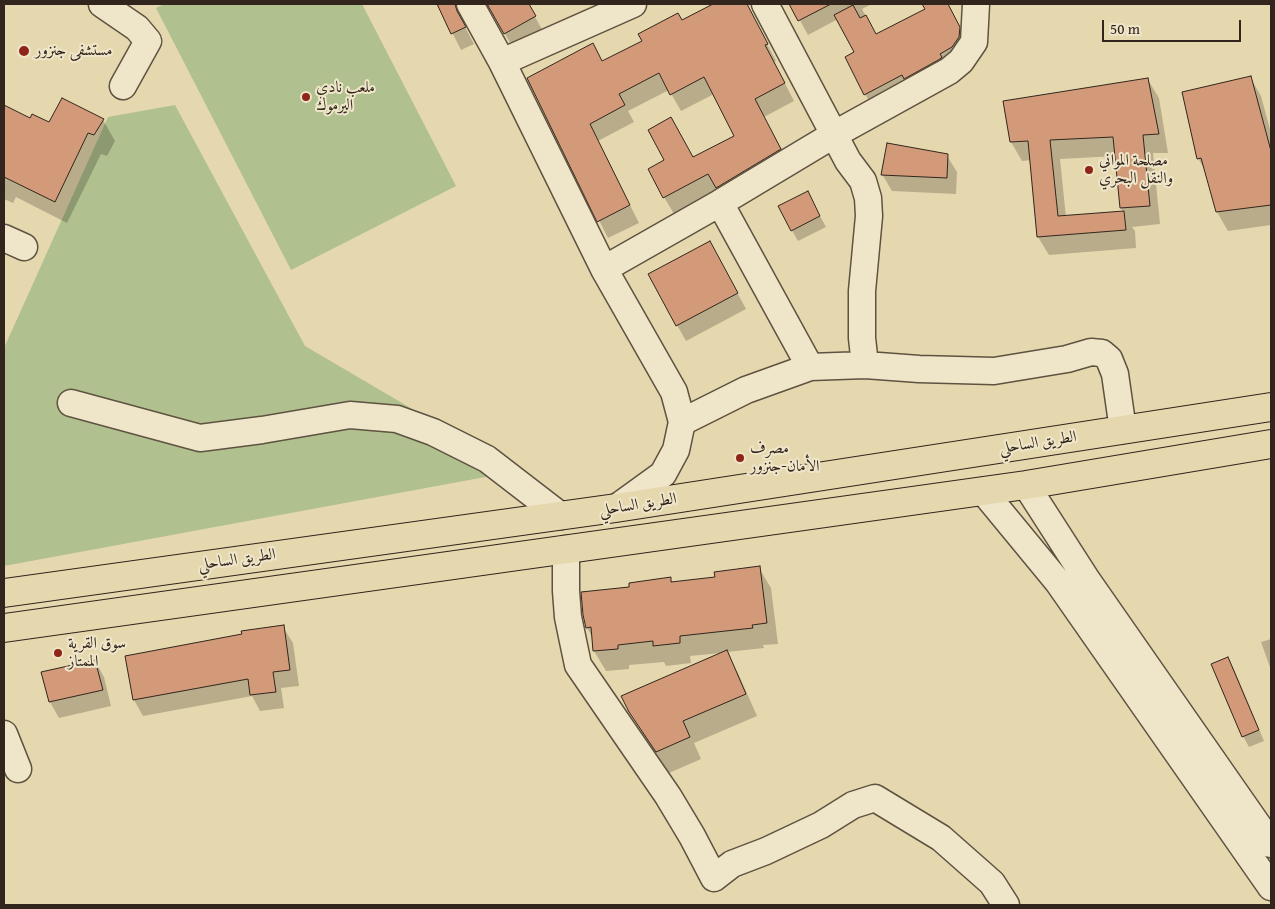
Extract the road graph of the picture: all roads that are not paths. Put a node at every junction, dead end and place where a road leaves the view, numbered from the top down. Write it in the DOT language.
graph roads {
  1 [pos="102,4"];
  2 [pos="470,4"];
  3 [pos="634,4"];
  4 [pos="765,4"];
  5 [pos="976,4"];
  6 [pos="502,62"];
  7 [pos="124,86"];
  8 [pos="835,134"];
  9 [pos="720,202"];
  10 [pos="604,269"];
  11 [pos="865,365"];
  12 [pos="810,367"];
  13 [pos="71,403"];
  14 [pos="1271,406"];
  15 [pos="682,422"];
  16 [pos="1122,430"];
  17 [pos="1271,444"];
  18 [pos="1026,485"];
  19 [pos="983,491"];
  20 [pos="616,508"];
  21 [pos="561,516"];
  22 [pos="566,549"];
  23 [pos="8,591"];
  24 [pos="16,627"];
  25 [pos="4,642"];
  26 [pos="4,734"];
  27 [pos="18,769"];
  28 [pos="1271,844"];
  29 [pos="1271,887"];
  30 [pos="1006,905"];
  1 -- 7 [label="street"];
  2 -- 6 [label="street"];
  3 -- 6 [label="street"];
  4 -- 8 [label="street"];
  5 -- 8 [label="street"];
  6 -- 10 [label="street"];
  8 -- 9 [label="street"];
  8 -- 11 [label="street"];
  9 -- 10 [label="street"];
  9 -- 12 [label="street"];
  10 -- 15 [label="street"];
  11 -- 12 [label="street"];
  11 -- 16 [label="street"];
  12 -- 15 [label="street"];
  13 -- 21 [label="street"];
  14 -- 16 [label="highway, الطريق الساحلي"];
  15 -- 20 [label="street"];
  16 -- 20 [label="highway, الطريق الساحلي"];
  17 -- 18 [label="highway, الطريق الساحلي"];
  18 -- 19 [label="highway, الطريق الساحلي"];
  18 -- 28 [label="street"];
  19 -- 22 [label="highway, الطريق الساحلي"];
  19 -- 29 [label="street"];
  20 -- 21 [label="highway, الطريق الساحلي"];
  21 -- 23 [label="highway, الطريق الساحلي"];
  22 -- 24 [label="highway, الطريق الساحلي"];
  22 -- 30 [label="street"];
  24 -- 25 [label="street"];
  26 -- 27 [label="street"];
}
